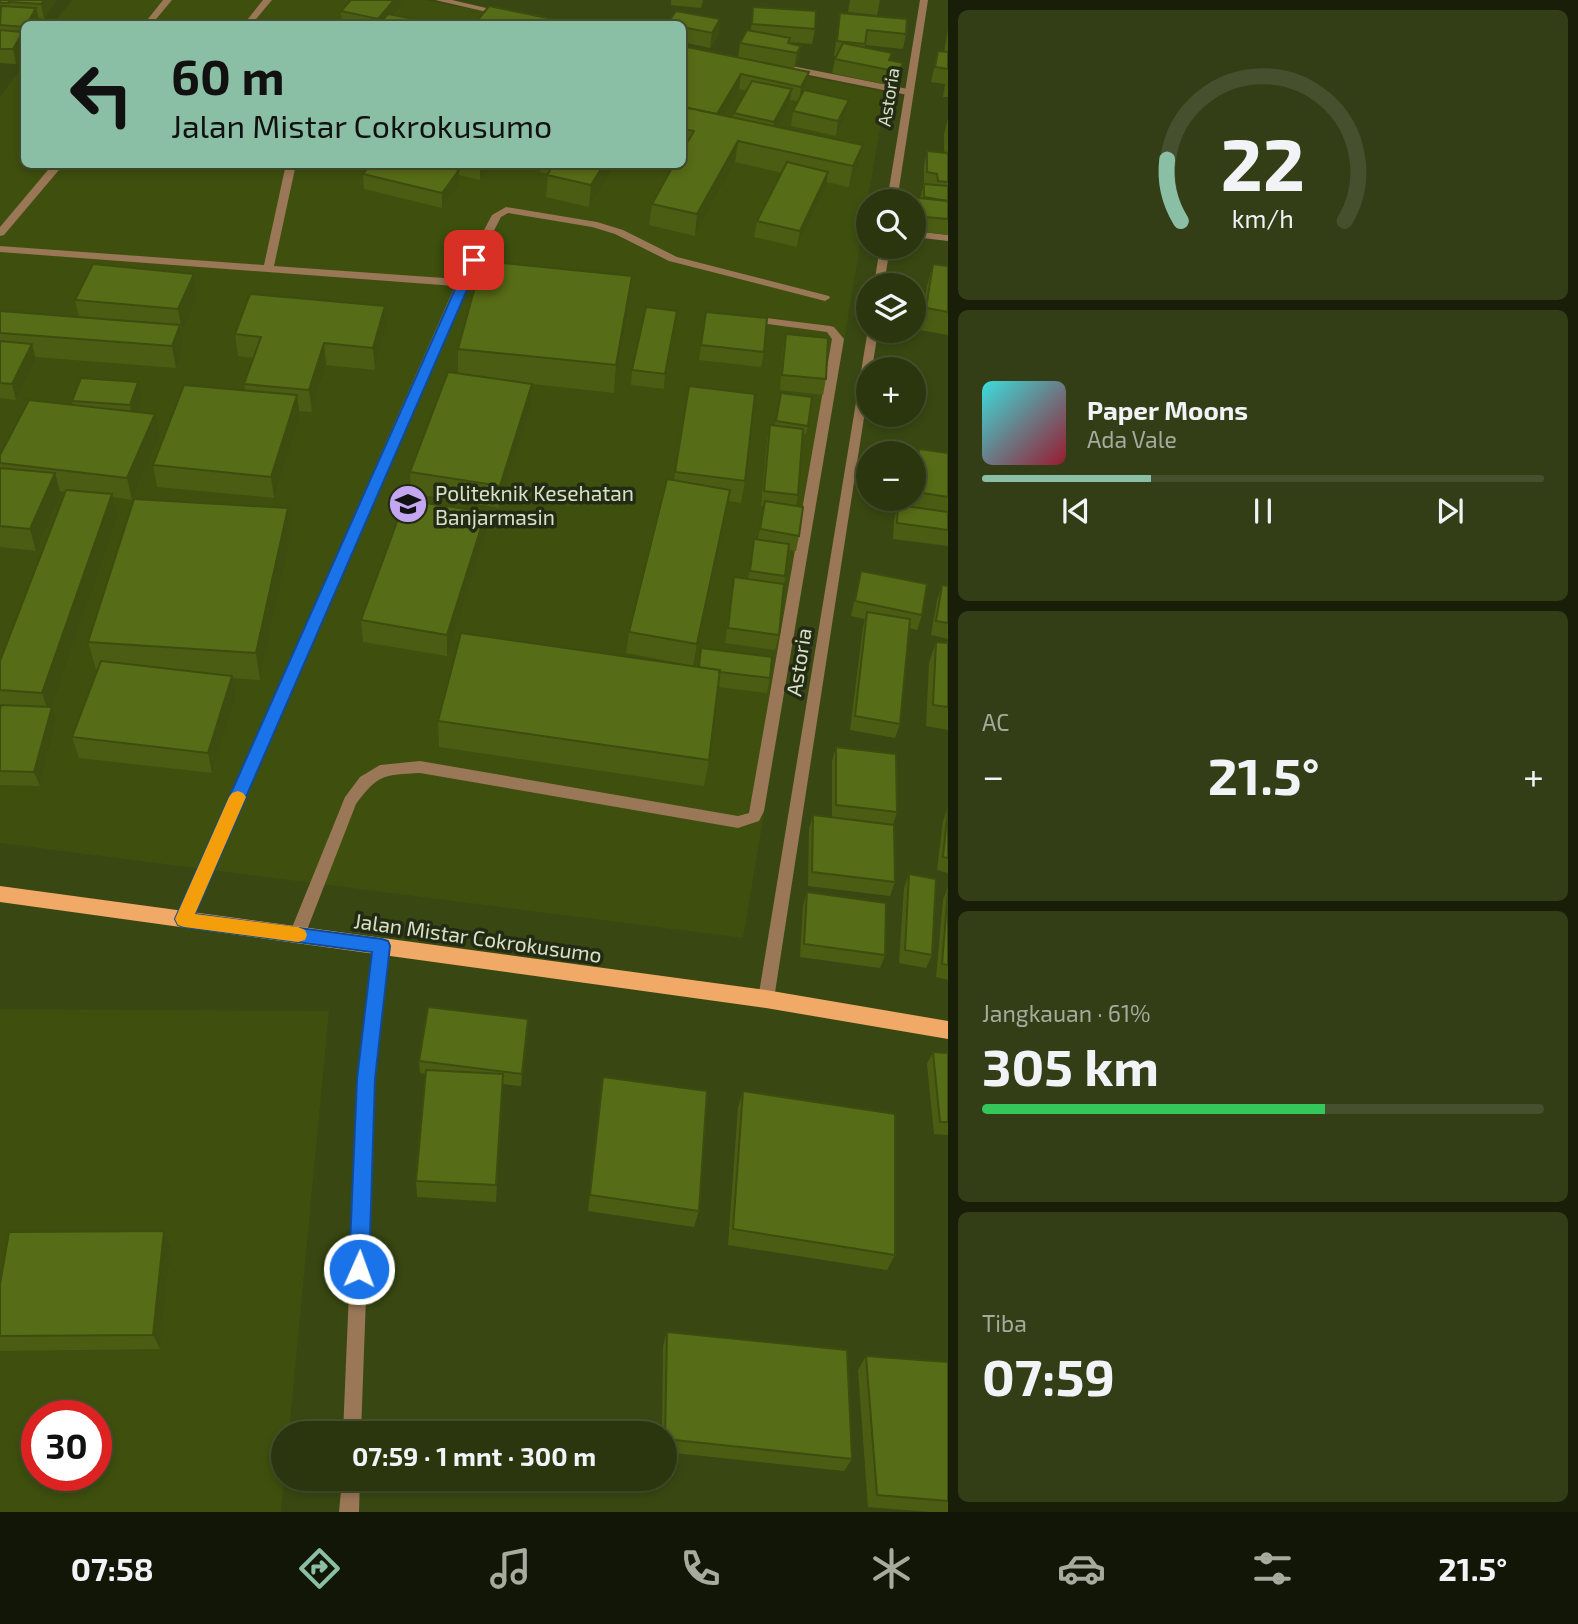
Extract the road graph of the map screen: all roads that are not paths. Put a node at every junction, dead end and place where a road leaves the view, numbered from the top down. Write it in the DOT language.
graph roads {
  1 [pos="168,0"];
  2 [pos="268,0"];
  3 [pos="439,0"];
  4 [pos="924,0"];
  5 [pos="514,15"];
  6 [pos="150,21"];
  7 [pos="250,21"];
  8 [pos="775,66"];
  9 [pos="908,92"];
  10 [pos="56,168"];
  11 [pos="290,168"];
  12 [pos="894,189"];
  13 [pos="0,233"];
  14 [pos="926,235"];
  15 [pos="948,238"];
  16 [pos="0,249"];
  17 [pos="268,269"];
  18 [pos="462,283"];
  19 [pos="825,298"];
  20 [pos="739,318"];
  21 [pos="870,343"];
  22 [pos="0,894"];
  23 [pos="184,919"];
  24 [pos="297,935"];
  25 [pos="382,946"];
  26 [pos="766,999"];
  27 [pos="948,1030"];
  28 [pos="352,1421"];
  29 [pos="350,1491"];
  30 [pos="349,1512"];
  1 -- 6 [label="street"];
  2 -- 7 [label="street"];
  3 -- 5 [label="street"];
  4 -- 9 [label="street, Astoria"];
  8 -- 9 [label="street"];
  9 -- 12 [label="street, Astoria"];
  10 -- 13 [label="street"];
  11 -- 17 [label="street"];
  14 -- 15 [label="street"];
  16 -- 17 [label="street"];
  17 -- 18 [label="street"];
  18 -- 19 [label="street"];
  18 -- 23 [label="street"];
  20 -- 24 [label="street"];
  21 -- 26 [label="street, Astoria"];
  22 -- 23 [label="main road, Jalan Mistar Cokrokusumo"];
  23 -- 24 [label="main road, Jalan Mistar Cokrokusumo"];
  24 -- 25 [label="main road, Jalan Mistar Cokrokusumo"];
  25 -- 26 [label="main road, Jalan Mistar Cokrokusumo"];
  25 -- 28 [label="street"];
  26 -- 27 [label="main road, Jalan Mistar Cokrokusumo"];
  29 -- 30 [label="street"];
}
